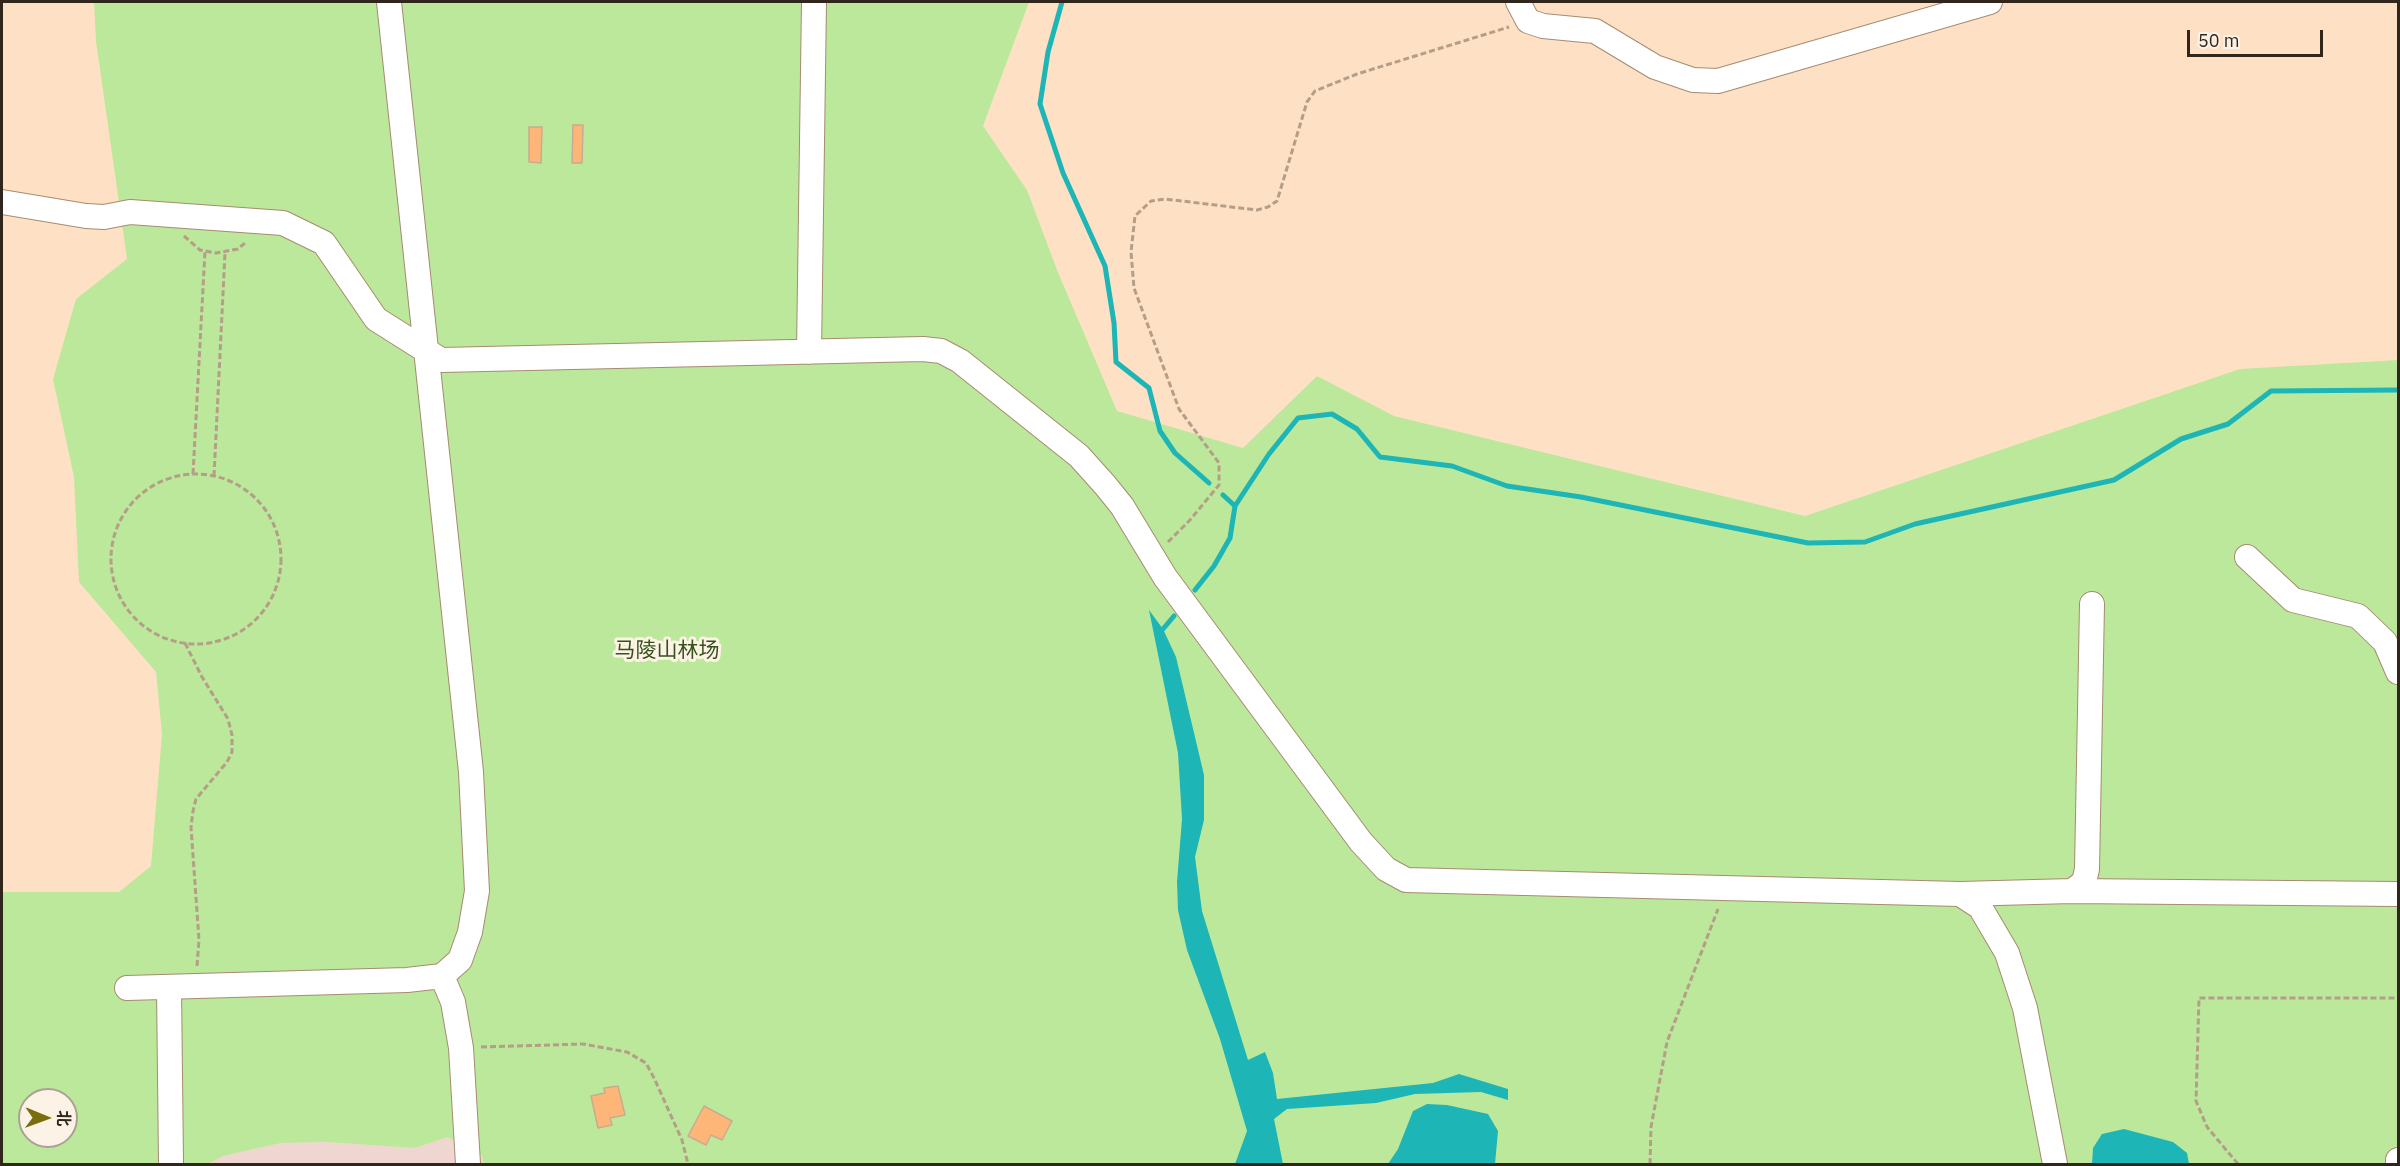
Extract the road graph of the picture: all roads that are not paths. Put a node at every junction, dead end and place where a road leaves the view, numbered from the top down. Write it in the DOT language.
graph roads {
  1 [pos="389,2"];
  2 [pos="814,2"];
  3 [pos="1990,2"];
  4 [pos="1523,11"];
  5 [pos="2,202"];
  6 [pos="426,351"];
  7 [pos="810,352"];
  8 [pos="2247,557"];
  9 [pos="2092,604"];
  10 [pos="2398,672"];
  11 [pos="2072,891"];
  12 [pos="1960,894"];
  13 [pos="2398,894"];
  14 [pos="442,976"];
  15 [pos="177,987"];
  16 [pos="127,988"];
  17 [pos="171,1164"];
  18 [pos="468,1164"];
  19 [pos="2055,1164"];
  1 -- 6 [label="street"];
  2 -- 7 [label="street"];
  3 -- 4 [label="street"];
  5 -- 6 [label="street"];
  6 -- 7 [label="street"];
  6 -- 14 [label="street"];
  7 -- 12 [label="street"];
  8 -- 10 [label="street"];
  9 -- 11 [label="street"];
  11 -- 12 [label="street"];
  11 -- 13 [label="street"];
  12 -- 19 [label="street"];
  14 -- 15 [label="street"];
  14 -- 18 [label="street"];
  15 -- 16 [label="street"];
  15 -- 17 [label="street"];
}
